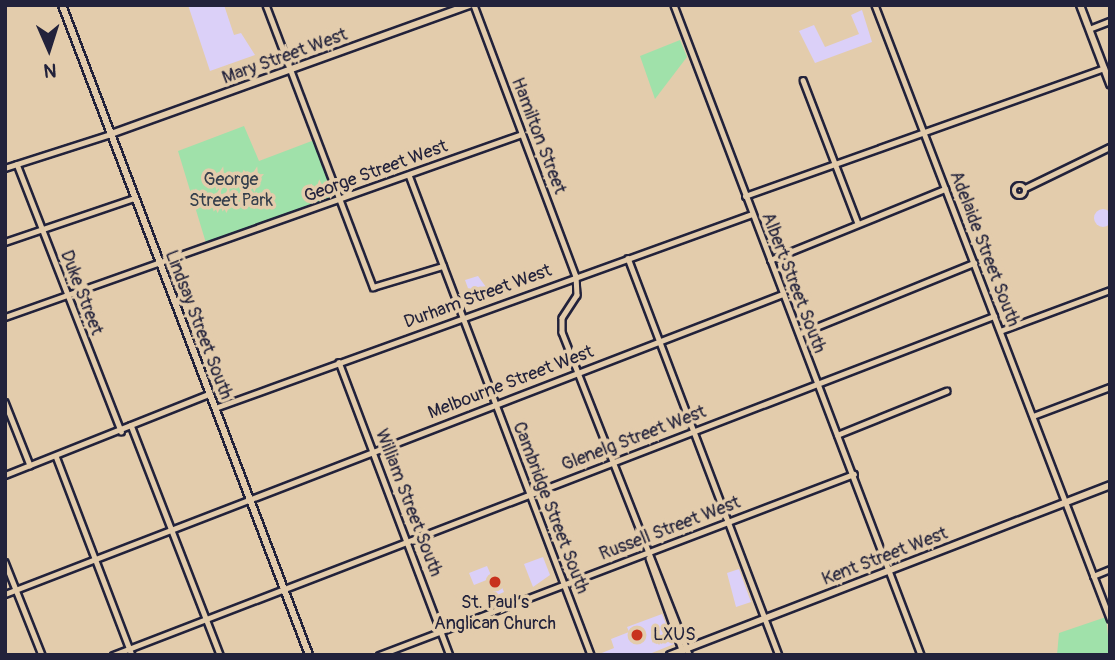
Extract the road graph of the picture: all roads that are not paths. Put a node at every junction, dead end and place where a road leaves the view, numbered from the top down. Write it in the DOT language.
graph roads {
  1 [pos="62,5"];
  2 [pos="266,5"];
  3 [pos="469,5"];
  4 [pos="474,5"];
  5 [pos="674,5"];
  6 [pos="875,5"];
  7 [pos="1080,5"];
  8 [pos="1110,21"];
  9 [pos="1089,29"];
  10 [pos="1104,68"];
  11 [pos="291,70"];
  12 [pos="803,80"];
  13 [pos="1110,83"];
  14 [pos="923,131"];
  15 [pos="111,134"];
  16 [pos="522,134"];
  17 [pos="1110,146"];
  18 [pos="835,163"];
  19 [pos="17,164"];
  20 [pos="5,168"];
  21 [pos="408,175"];
  22 [pos="1025,188"];
  23 [pos="945,189"];
  24 [pos="745,196"];
  25 [pos="134,198"];
  26 [pos="340,200"];
  27 [pos="752,214"];
  28 [pos="858,223"];
  29 [pos="42,230"];
  30 [pos="5,242"];
  31 [pos="628,258"];
  32 [pos="771,260"];
  33 [pos="161,264"];
  34 [pos="974,264"];
  35 [pos="443,266"];
  36 [pos="576,276"];
  37 [pos="1110,290"];
  38 [pos="783,294"];
  39 [pos="66,296"];
  40 [pos="994,316"];
  41 [pos="5,317"];
  42 [pos="463,318"];
  43 [pos="1000,331"];
  44 [pos="799,334"];
  45 [pos="660,341"];
  46 [pos="339,362"];
  47 [pos="577,370"];
  48 [pos="816,384"];
  49 [pos="1110,387"];
  50 [pos="946,391"];
  51 [pos="209,394"];
  52 [pos="5,401"];
  53 [pos="496,404"];
  54 [pos="215,408"];
  55 [pos="1033,416"];
  56 [pos="131,425"];
  57 [pos="121,431"];
  58 [pos="694,431"];
  59 [pos="837,435"];
  60 [pos="373,452"];
  61 [pos="57,456"];
  62 [pos="612,462"];
  63 [pos="30,465"];
  64 [pos="854,474"];
  65 [pos="5,475"];
  66 [pos="1110,485"];
  67 [pos="530,494"];
  68 [pos="249,498"];
  69 [pos="1066,502"];
  70 [pos="729,522"];
  71 [pos="172,529"];
  72 [pos="408,542"];
  73 [pos="649,555"];
  74 [pos="95,559"];
  75 [pos="5,562"];
  76 [pos="1110,569"];
  77 [pos="888,570"];
  78 [pos="1093,576"];
  79 [pos="564,586"];
  80 [pos="16,590"];
  81 [pos="285,590"];
  82 [pos="5,594"];
  83 [pos="765,618"];
  84 [pos="1110,618"];
  85 [pos="207,619"];
  86 [pos="441,632"];
  87 [pos="130,652"];
  88 [pos="686,652"];
  89 [pos="390,653"];
  90 [pos="42,655"];
  91 [pos="113,655"];
  92 [pos="220,655"];
  93 [pos="309,655"];
  94 [pos="379,655"];
  95 [pos="450,655"];
  96 [pos="591,655"];
  97 [pos="670,655"];
  98 [pos="779,655"];
  99 [pos="921,655"];
  1 -- 15 [label="main road, Lindsay Street South"];
  2 -- 11 [label="street"];
  3 -- 11 [label="main road, Mary Street West"];
  4 -- 16 [label="street, Hamilton Street"];
  5 -- 24 [label="street, Albert Street South"];
  6 -- 14 [label="street, Adelaide Street South"];
  7 -- 9 [label="main road"];
  8 -- 9 [label="street"];
  9 -- 10 [label="main road"];
  10 -- 13 [label="main road"];
  10 -- 14 [label="street"];
  11 -- 15 [label="main road, Mary Street West"];
  11 -- 26 [label="street"];
  12 -- 18 [label="street"];
  14 -- 18 [label="street"];
  14 -- 23 [label="street, Adelaide Street South"];
  15 -- 19 [label="street"];
  15 -- 25 [label="main road, Lindsay Street South"];
  16 -- 21 [label="street, George Street West"];
  16 -- 36 [label="street, Hamilton Street"];
  17 -- 22 [label="street"];
  18 -- 24 [label="street"];
  18 -- 28 [label="street"];
  19 -- 20 [label="street"];
  19 -- 29 [label="street, Duke Street"];
  21 -- 26 [label="street, George Street West"];
  21 -- 35 [label="street, Cambridge Street South"];
  23 -- 28 [label="street"];
  23 -- 34 [label="street, Adelaide Street South"];
  24 -- 27 [label="street, Albert Street South"];
  25 -- 29 [label="street"];
  25 -- 33 [label="main road, Lindsay Street South"];
  26 -- 33 [label="street, George Street West"];
  26 -- 35 [label="street"];
  27 -- 31 [label="street, Durham Street West"];
  27 -- 32 [label="street, Albert Street South"];
  28 -- 32 [label="street"];
  29 -- 30 [label="street"];
  29 -- 39 [label="street, Duke Street"];
  31 -- 36 [label="street, Durham Street West"];
  31 -- 45 [label="street"];
  32 -- 38 [label="street, Albert Street South"];
  33 -- 39 [label="street, George Street West"];
  33 -- 51 [label="main road, Lindsay Street South"];
  34 -- 40 [label="street, Adelaide Street South"];
  34 -- 44 [label="street"];
  35 -- 42 [label="street, Cambridge Street South"];
  36 -- 42 [label="street, Durham Street West"];
  36 -- 47 [label="street"];
  37 -- 43 [label="street"];
  38 -- 44 [label="street, Albert Street South"];
  38 -- 45 [label="street, Melbourne Street West"];
  39 -- 41 [label="street, George Street West"];
  39 -- 57 [label="street, Duke Street"];
  40 -- 43 [label="street, Adelaide Street South"];
  40 -- 48 [label="street, Glenelg Street West"];
  42 -- 46 [label="street, Durham Street West"];
  42 -- 53 [label="street, Cambridge Street South"];
  43 -- 55 [label="street, Adelaide Street South"];
  44 -- 48 [label="street, Albert Street South"];
  45 -- 47 [label="street, Melbourne Street West"];
  45 -- 58 [label="street"];
  46 -- 54 [label="street, Durham Street West"];
  46 -- 60 [label="street, William Street South"];
  47 -- 53 [label="street, Melbourne Street West"];
  47 -- 62 [label="street"];
  48 -- 58 [label="street, Glenelg Street West"];
  48 -- 59 [label="street, Albert Street South"];
  49 -- 55 [label="street"];
  50 -- 59 [label="street"];
  51 -- 54 [label="main road, Lindsay Street South"];
  51 -- 56 [label="street"];
  52 -- 63 [label="street"];
  53 -- 60 [label="street, Melbourne Street West"];
  53 -- 67 [label="street, Cambridge Street South"];
  54 -- 68 [label="main road, Lindsay Street South"];
  55 -- 69 [label="street, Adelaide Street South"];
  56 -- 57 [label="street"];
  56 -- 71 [label="street"];
  57 -- 61 [label="street"];
  58 -- 62 [label="street, Glenelg Street West"];
  58 -- 70 [label="street"];
  59 -- 64 [label="street, Albert Street South"];
  60 -- 68 [label="street, Melbourne Street West"];
  60 -- 72 [label="street, William Street South"];
  61 -- 63 [label="street"];
  61 -- 74 [label="street"];
  62 -- 67 [label="street, Glenelg Street West"];
  62 -- 73 [label="street"];
  63 -- 65 [label="street"];
  64 -- 70 [label="street, Russell Street West"];
  64 -- 77 [label="street, Albert Street South"];
  66 -- 69 [label="main road, Kent Street West"];
  67 -- 72 [label="street, Glenelg Street West"];
  67 -- 79 [label="street, Cambridge Street South"];
  68 -- 71 [label="street, Melbourne Street West"];
  68 -- 81 [label="main road, Lindsay Street South"];
  69 -- 77 [label="main road, Kent Street West"];
  69 -- 78 [label="street, Adelaide Street South"];
  70 -- 73 [label="street, Russell Street West"];
  70 -- 83 [label="street"];
  71 -- 74 [label="street, Melbourne Street West"];
  71 -- 85 [label="street"];
  72 -- 81 [label="street, Glenelg Street West"];
  72 -- 86 [label="street, William Street South"];
  73 -- 79 [label="street, Russell Street West"];
  73 -- 88 [label="street"];
  74 -- 80 [label="street, Melbourne Street West"];
  74 -- 87 [label="street"];
  75 -- 80 [label="street"];
  76 -- 78 [label="street"];
  77 -- 83 [label="main road, Kent Street West"];
  77 -- 99 [label="street, Albert Street South"];
  78 -- 84 [label="street, Adelaide Street South"];
  79 -- 86 [label="street, Russell Street West"];
  79 -- 96 [label="street, Cambridge Street South"];
  80 -- 82 [label="street, Melbourne Street West"];
  80 -- 90 [label="street"];
  81 -- 85 [label="street, Glenelg Street West"];
  81 -- 93 [label="main road, Lindsay Street South"];
  83 -- 88 [label="main road, Kent Street West"];
  83 -- 98 [label="street"];
  85 -- 87 [label="street, Glenelg Street West"];
  85 -- 92 [label="street"];
  86 -- 89 [label="street, Russell Street West"];
  86 -- 95 [label="street, William Street South"];
  87 -- 91 [label="street, Glenelg Street West"];
  88 -- 97 [label="main road, Kent Street West"];
  89 -- 94 [label="street, Russell Street West"];
}
